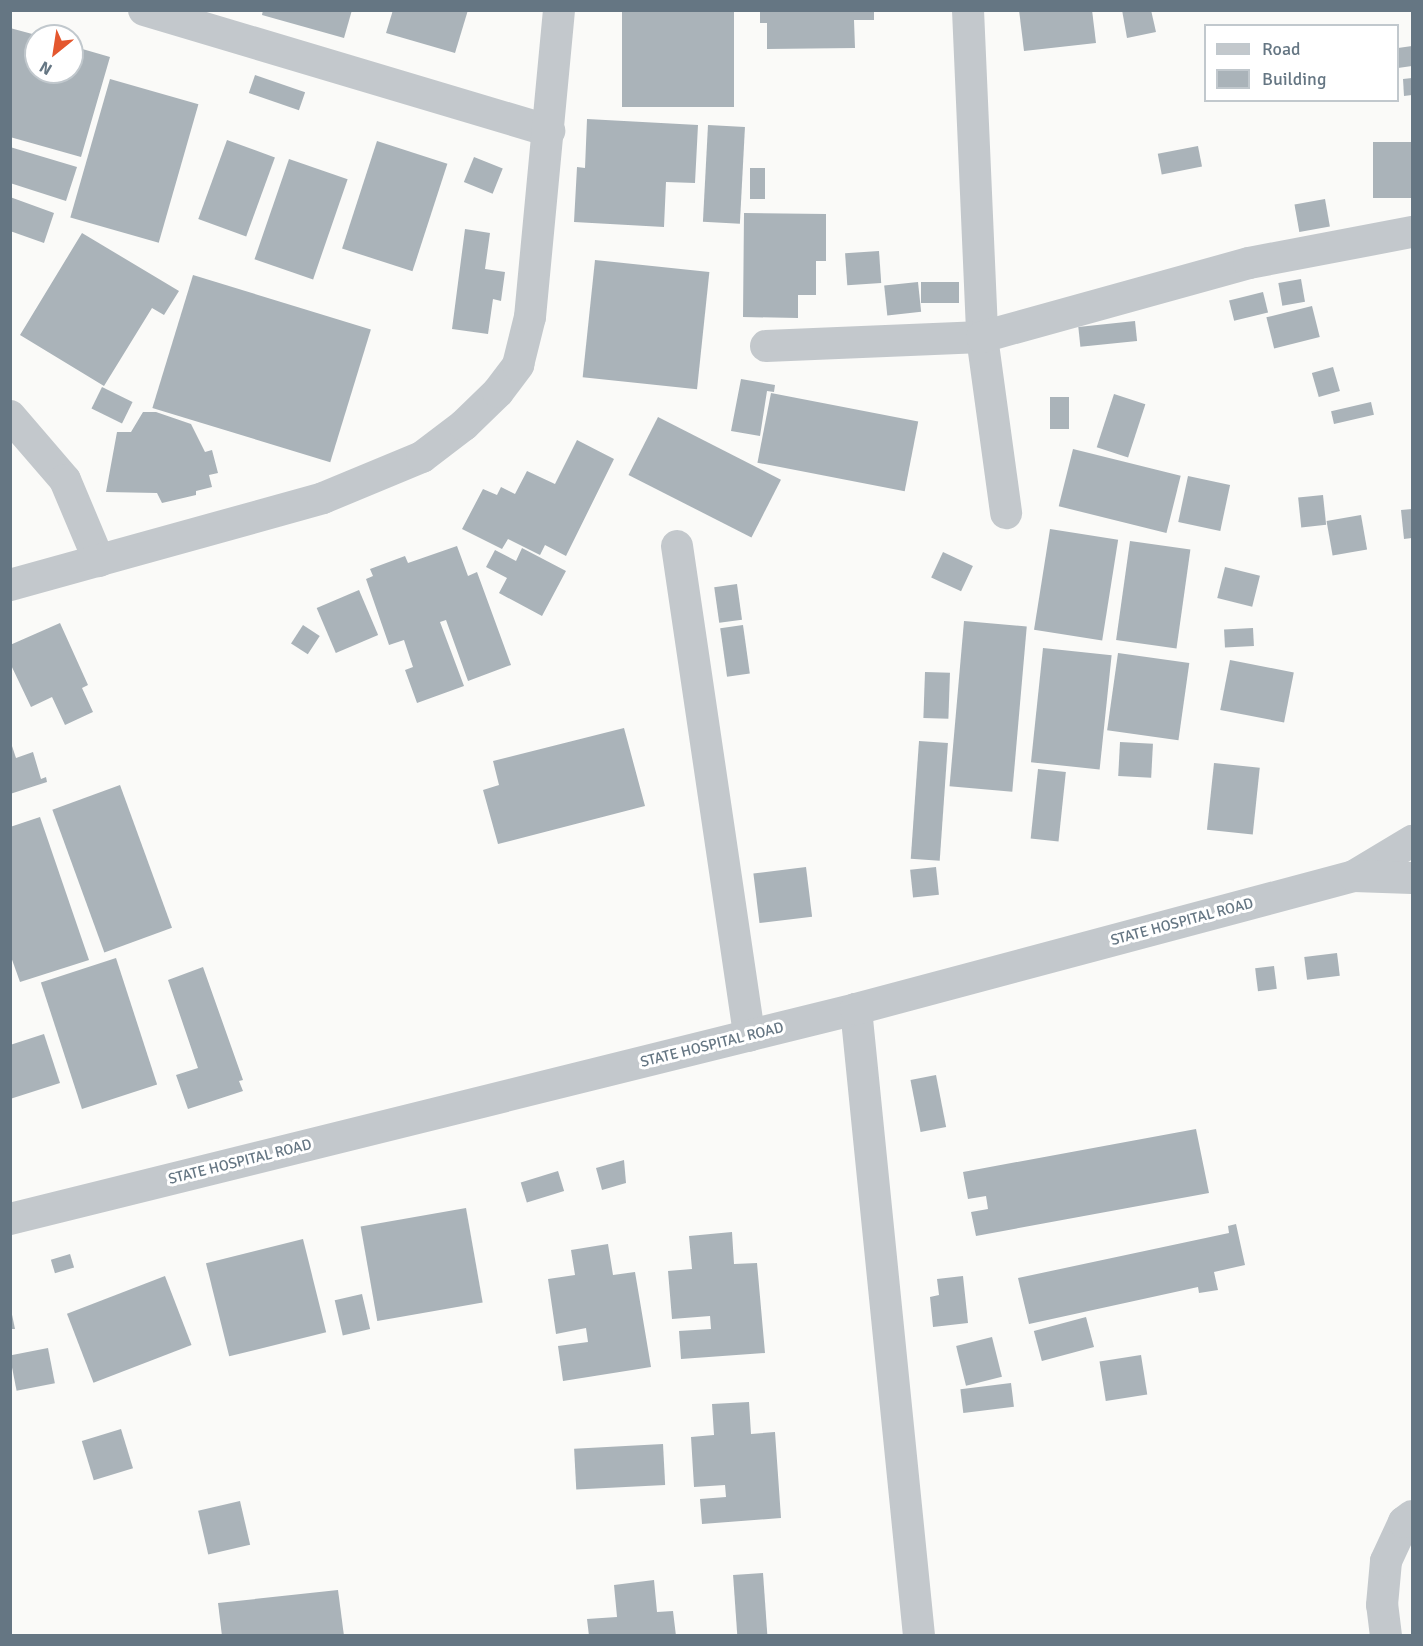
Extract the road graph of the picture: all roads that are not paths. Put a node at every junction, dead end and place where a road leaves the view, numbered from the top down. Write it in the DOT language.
graph roads {
  1 [pos="144,10"];
  2 [pos="559,10"];
  3 [pos="968,10"];
  4 [pos="549,131"];
  5 [pos="1413,232"];
  6 [pos="982,337"];
  7 [pos="766,346"];
  8 [pos="10,416"];
  9 [pos="1006,513"];
  10 [pos="677,546"];
  11 [pos="99,561"];
  12 [pos="10,585"];
  13 [pos="1413,841"];
  14 [pos="1354,876"];
  15 [pos="1413,878"];
  16 [pos="856,1009"];
  17 [pos="749,1036"];
  18 [pos="10,1219"];
  19 [pos="1413,1516"];
  20 [pos="919,1635"];
  21 [pos="1386,1635"];
  1 -- 4 [label="street"];
  2 -- 4 [label="street"];
  3 -- 6 [label="street"];
  4 -- 11 [label="street"];
  5 -- 6 [label="street"];
  6 -- 7 [label="street"];
  6 -- 9 [label="street"];
  8 -- 11 [label="street"];
  10 -- 17 [label="street"];
  11 -- 12 [label="street"];
  13 -- 14 [label="street"];
  14 -- 15 [label="street, STATE HOSPITAL ROAD"];
  14 -- 16 [label="street, STATE HOSPITAL ROAD"];
  16 -- 17 [label="street, STATE HOSPITAL ROAD"];
  16 -- 20 [label="street"];
  17 -- 18 [label="street, STATE HOSPITAL ROAD"];
  19 -- 21 [label="street"];
}
